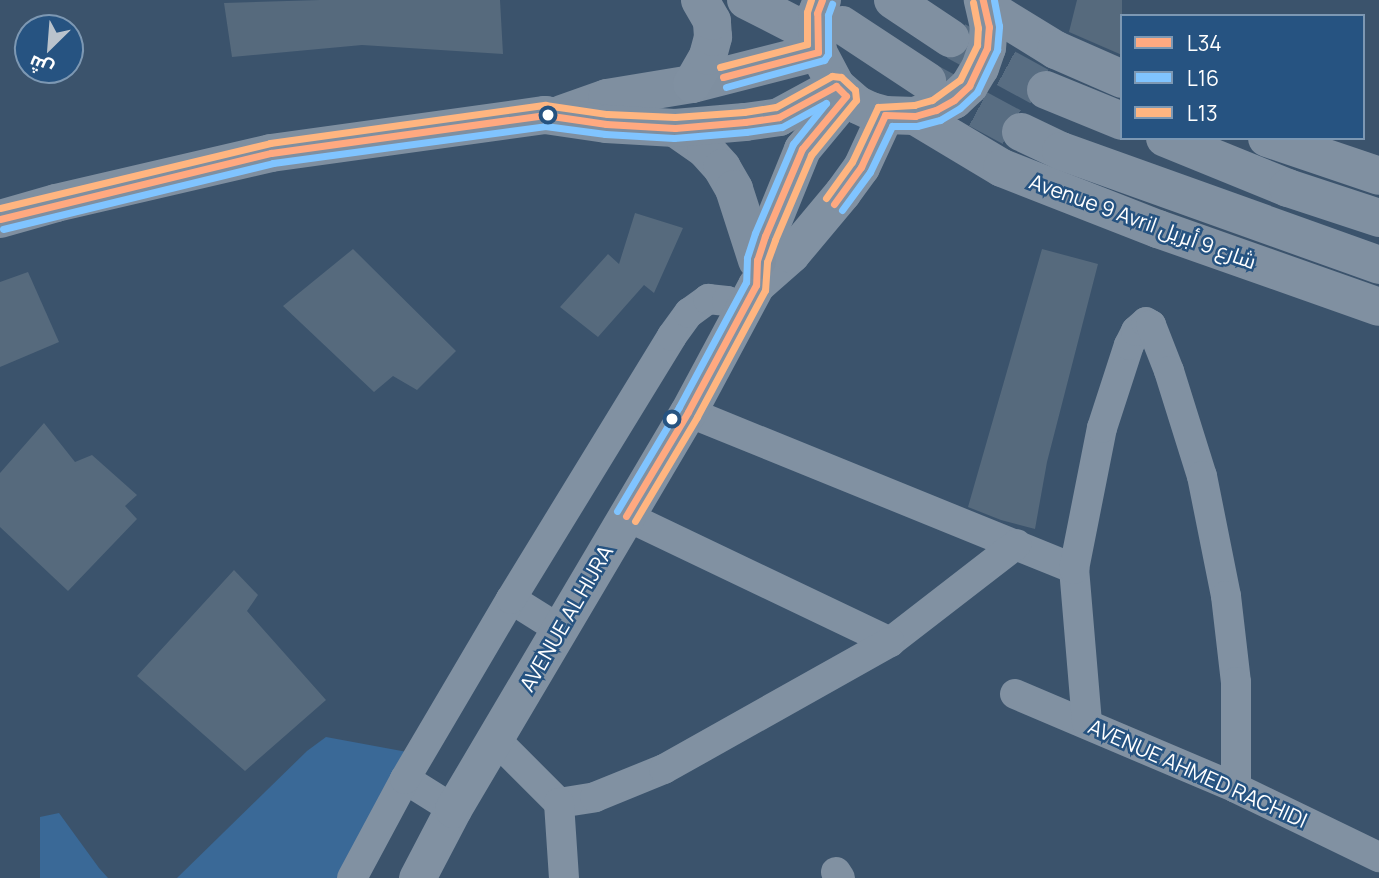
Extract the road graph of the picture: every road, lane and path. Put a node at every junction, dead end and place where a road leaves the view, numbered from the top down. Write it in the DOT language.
graph roads {
  1 [pos="699,0"];
  2 [pos="746,0"];
  3 [pos="893,0"];
  4 [pos="985,3"];
  5 [pos="824,28"];
  6 [pos="950,38"];
  7 [pos="1120,78"];
  8 [pos="692,84"];
  9 [pos="1046,90"];
  10 [pos="841,91"];
  11 [pos="909,104"];
  12 [pos="559,115"];
  13 [pos="1120,120"];
  14 [pos="675,128"];
  15 [pos="1021,132"];
  16 [pos="1169,140"];
  17 [pos="1274,140"];
  18 [pos="1379,176"];
  19 [pos="1379,218"];
  20 [pos="0,219"];
  21 [pos="1379,265"];
  22 [pos="752,284"];
  23 [pos="1379,307"];
  24 [pos="688,412"];
  25 [pos="626,516"];
  26 [pos="1017,544"];
  27 [pos="1074,569"];
  28 [pos="511,599"];
  29 [pos="559,629"];
  30 [pos="890,642"];
  31 [pos="1015,694"];
  32 [pos="1087,723"];
  33 [pos="495,739"];
  34 [pos="405,779"];
  35 [pos="1236,788"];
  36 [pos="559,803"];
  37 [pos="453,809"];
  38 [pos="1379,857"];
  39 [pos="352,878"];
  40 [pos="417,878"];
  41 [pos="564,878"];
  1 -- 8 [label="highway"];
  2 -- 5 [label="highway, Avenue 9 Avril شارع 9 أبريل"];
  3 -- 6 [label="highway"];
  4 -- 7 [label="highway"];
  4 -- 11 [label="highway"];
  5 -- 8 [label="main road"];
  5 -- 10 [label="highway"];
  5 -- 11 [label="highway, Avenue 9 Avril شارع 9 أبريل"];
  8 -- 12 [label="main road"];
  9 -- 13 [label="highway"];
  10 -- 11 [label="highway"];
  10 -- 14 [label="main road"];
  10 -- 22 [label="street, AVENUE AL HIJRA"];
  11 -- 22 [label="street, AVENUE AL HIJRA"];
  11 -- 23 [label="highway, Avenue 9 Avril شارع 9 أبريل"];
  12 -- 14 [label="main road"];
  12 -- 20 [label="main road"];
  14 -- 22 [label="main road"];
  15 -- 21 [label="highway, Avenue 9 Avril شارع 9 أبريل"];
  16 -- 19 [label="highway"];
  17 -- 18 [label="highway"];
  22 -- 24 [label="street, AVENUE AL HIJRA"];
  22 -- 28 [label="street"];
  24 -- 25 [label="street, AVENUE AL HIJRA"];
  24 -- 26 [label="street"];
  25 -- 29 [label="street, AVENUE AL HIJRA"];
  25 -- 30 [label="street"];
  26 -- 27 [label="street"];
  26 -- 30 [label="street"];
  27 -- 32 [label="street"];
  27 -- 35 [label="street"];
  28 -- 29 [label="street"];
  28 -- 34 [label="street"];
  29 -- 33 [label="street, AVENUE AL HIJRA"];
  30 -- 36 [label="street"];
  31 -- 32 [label="street, AVENUE AHMED RACHIDI"];
  32 -- 35 [label="street, AVENUE AHMED RACHIDI"];
  33 -- 36 [label="street"];
  33 -- 37 [label="street, AVENUE AL HIJRA"];
  34 -- 37 [label="street"];
  34 -- 39 [label="street"];
  35 -- 38 [label="street, AVENUE AHMED RACHIDI"];
  36 -- 41 [label="street"];
  37 -- 40 [label="street, AVENUE AL HIJRA"];
}
